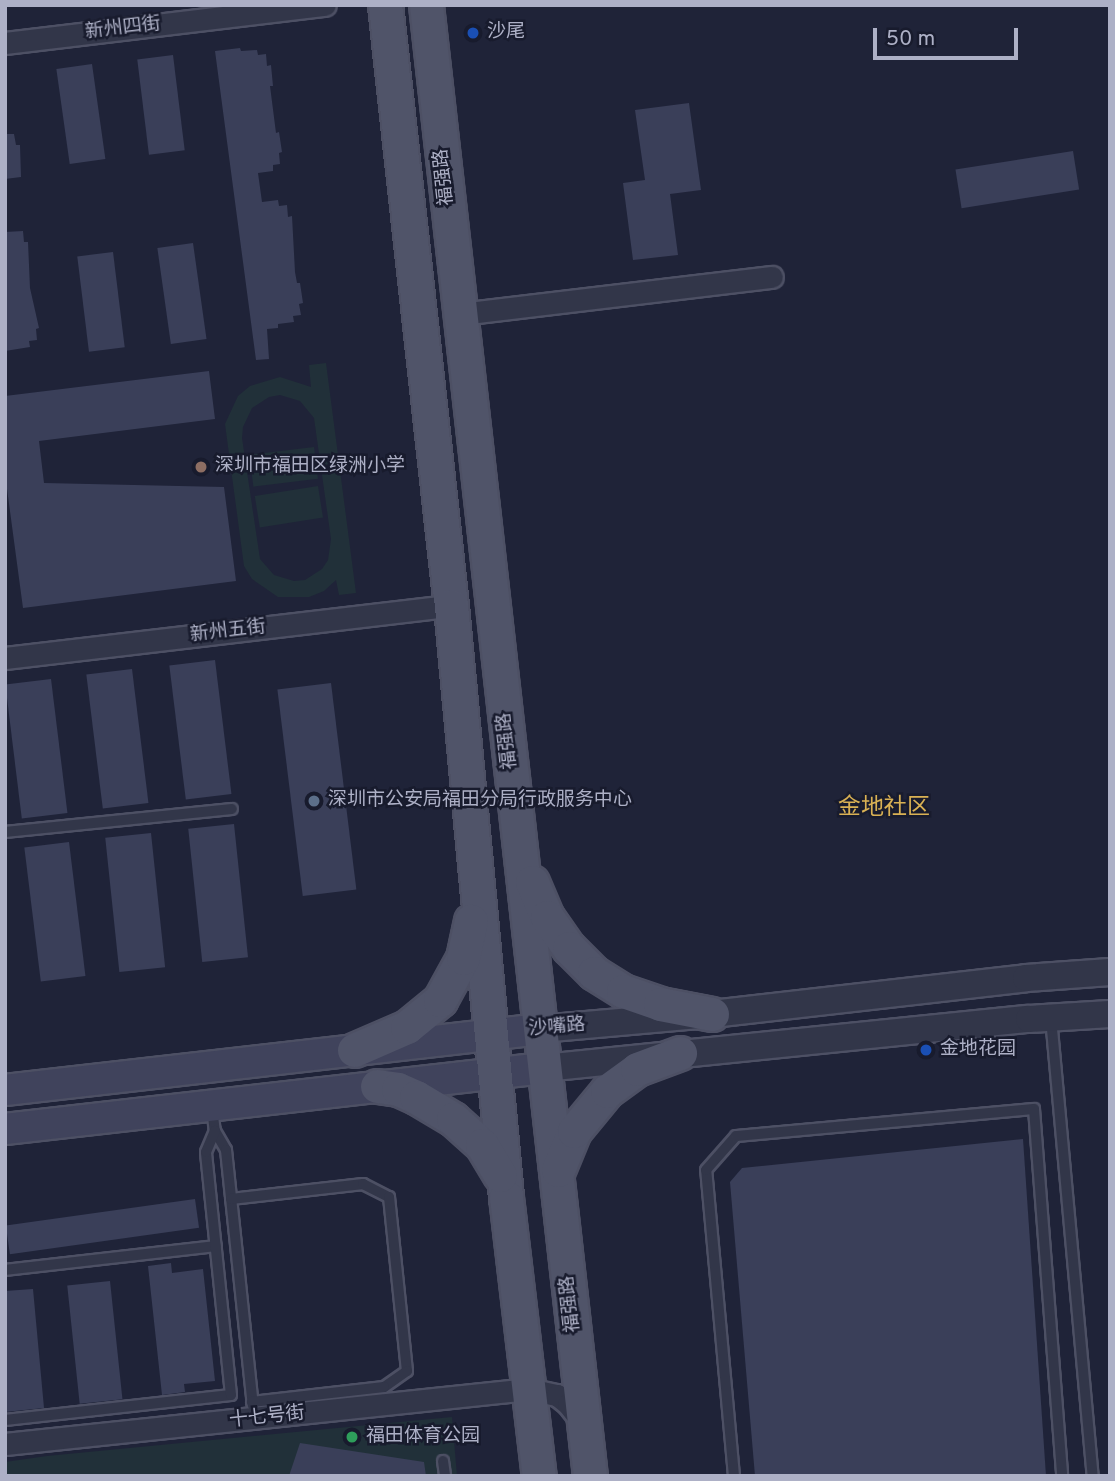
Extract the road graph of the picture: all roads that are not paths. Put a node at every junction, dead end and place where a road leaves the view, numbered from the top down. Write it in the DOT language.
graph roads {
  1 [pos="325,5"];
  2 [pos="385,5"];
  3 [pos="426,5"];
  4 [pos="5,43"];
  5 [pos="772,277"];
  6 [pos="460,314"];
  7 [pos="451,606"];
  8 [pos="5,659"];
  9 [pos="232,809"];
  10 [pos="5,832"];
  11 [pos="520,850"];
  12 [pos="476,863"];
  13 [pos="1110,972"];
  14 [pos="712,1014"];
  15 [pos="1110,1014"];
  16 [pos="1051,1018"];
  17 [pos="540,1029"];
  18 [pos="491,1034"];
  19 [pos="354,1050"];
  20 [pos="680,1053"];
  21 [pos="544,1068"];
  22 [pos="494,1074"];
  23 [pos="377,1086"];
  24 [pos="5,1090"];
  25 [pos="213,1118"];
  26 [pos="5,1129"];
  27 [pos="556,1176"];
  28 [pos="506,1197"];
  29 [pos="231,1199"];
  30 [pos="216,1246"];
  31 [pos="5,1270"];
  32 [pos="528,1389"];
  33 [pos="253,1410"];
  34 [pos="5,1420"];
  35 [pos="584,1427"];
  36 [pos="5,1444"];
  37 [pos="443,1461"];
  38 [pos="444,1476"];
  39 [pos="538,1476"];
  40 [pos="590,1476"];
  41 [pos="734,1476"];
  42 [pos="1062,1476"];
  43 [pos="1093,1476"];
  1 -- 4 [label="street, 新州四街"];
  2 -- 7 [label="main road"];
  3 -- 6 [label="main road, 福强路"];
  5 -- 6 [label="street"];
  6 -- 11 [label="main road, 福强路"];
  7 -- 8 [label="street, 新州五街"];
  7 -- 12 [label="main road"];
  9 -- 10 [label="lane"];
  11 -- 14 [label="main road"];
  11 -- 17 [label="main road, 福强路"];
  12 -- 18 [label="main road"];
  12 -- 19 [label="main road"];
  13 -- 14 [label="street, 沙嘴路"];
  14 -- 17 [label="street, 沙嘴路"];
  15 -- 16 [label="street, 沙嘴路"];
  16 -- 20 [label="street, 沙嘴路"];
  16 -- 43 [label="lane"];
  17 -- 18 [label="main road, 沙嘴路"];
  17 -- 21 [label="main road, 福强路"];
  18 -- 19 [label="main road, 沙嘴路"];
  18 -- 22 [label="main road"];
  19 -- 24 [label="main road, 沙嘴路"];
  20 -- 21 [label="street, 沙嘴路"];
  20 -- 27 [label="main road"];
  21 -- 22 [label="main road, 沙嘴路"];
  21 -- 27 [label="main road, 福强路"];
  22 -- 23 [label="main road, 沙嘴路"];
  22 -- 28 [label="main road"];
  23 -- 25 [label="main road, 沙嘴路"];
  23 -- 28 [label="main road"];
  25 -- 26 [label="main road, 沙嘴路"];
  25 -- 29 [label="lane"];
  25 -- 30 [label="lane"];
  27 -- 35 [label="main road, 福强路"];
  28 -- 32 [label="main road"];
  29 -- 33 [label="lane"];
  29 -- 33 [label="lane"];
  30 -- 31 [label="lane"];
  30 -- 34 [label="lane"];
  32 -- 33 [label="street, 十七号街"];
  32 -- 35 [label="street"];
  32 -- 39 [label="main road"];
  33 -- 36 [label="street, 十七号街"];
  35 -- 40 [label="main road, 福强路"];
  37 -- 38 [label="lane"];
  41 -- 42 [label="lane"];
}
